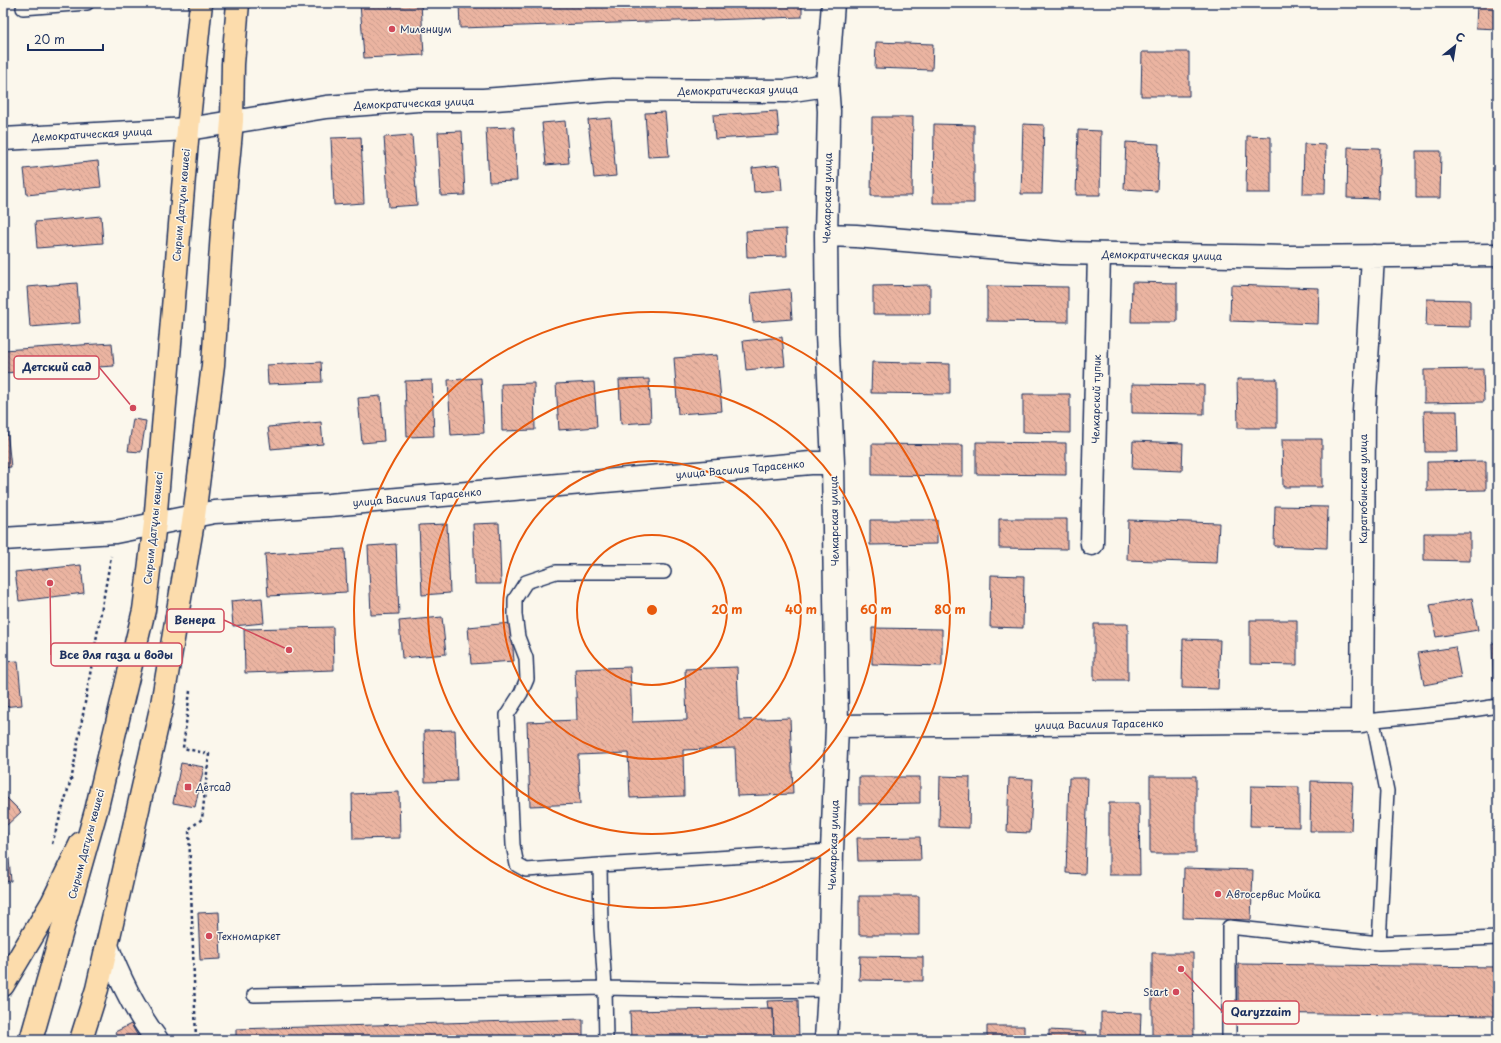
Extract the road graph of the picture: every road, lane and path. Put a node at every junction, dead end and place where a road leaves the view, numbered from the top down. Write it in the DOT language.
graph roads {
  1 [pos="87,3"];
  2 [pos="201,3"];
  3 [pos="238,3"];
  4 [pos="833,3"];
  5 [pos="23,8"];
  6 [pos="827,86"];
  7 [pos="232,121"];
  8 [pos="188,128"];
  9 [pos="3,139"];
  10 [pos="826,235"];
  11 [pos="1099,254"];
  12 [pos="1498,255"];
  13 [pos="1373,256"];
  14 [pos="833,463"];
  15 [pos="194,516"];
  16 [pos="155,523"];
  17 [pos="115,532"];
  18 [pos="3,539"];
  19 [pos="1092,544"];
  20 [pos="664,572"];
  21 [pos="191,685"];
  22 [pos="1498,706"];
  23 [pos="1367,721"];
  24 [pos="837,726"];
  25 [pos="96,811"];
  26 [pos="50,850"];
  27 [pos="832,851"];
  28 [pos="600,865"];
  29 [pos="1498,938"];
  30 [pos="1379,942"];
  31 [pos="107,946"];
  32 [pos="3,985"];
  33 [pos="605,988"];
  34 [pos="829,990"];
  35 [pos="254,995"];
  36 [pos="32,1040"];
  37 [pos="81,1040"];
  38 [pos="157,1040"];
  39 [pos="196,1040"];
  40 [pos="606,1040"];
  41 [pos="826,1040"];
  42 [pos="1229,1040"];
  1 -- 5 [label="lane"];
  2 -- 8 [label="main road, Сырым Датұлы көшесі"];
  3 -- 7 [label="main road"];
  4 -- 6 [label="street, Челкарская улица"];
  6 -- 7 [label="street, Демократическая улица"];
  6 -- 10 [label="street, Челкарская улица"];
  7 -- 8 [label="street, Демократическая улица"];
  7 -- 15 [label="main road"];
  8 -- 9 [label="street, Демократическая улица"];
  8 -- 16 [label="main road, Сырым Датұлы көшесі"];
  10 -- 11 [label="street, Демократическая улица"];
  10 -- 14 [label="street, Челкарская улица"];
  11 -- 13 [label="street, Демократическая улица"];
  11 -- 19 [label="street, Челкарский тупик"];
  12 -- 13 [label="street, Демократическая улица"];
  13 -- 23 [label="street, Каратюбинская улица"];
  14 -- 15 [label="street, улица Василия Тарасенко"];
  14 -- 24 [label="street, Челкарская улица"];
  15 -- 16 [label="street, улица Василия Тарасенко"];
  15 -- 31 [label="main road"];
  16 -- 17 [label="street, улица Василия Тарасенко"];
  16 -- 25 [label="main road, Сырым Датұлы көшесі"];
  17 -- 18 [label="street, улица Василия Тарасенко"];
  17 -- 26 [label="path"];
  20 -- 28 [label="lane"];
  21 -- 39 [label="path"];
  22 -- 23 [label="lane"];
  23 -- 24 [label="street, улица Василия Тарасенко"];
  23 -- 30 [label="lane"];
  24 -- 27 [label="street, Челкарская улица"];
  25 -- 32 [label="main road"];
  25 -- 36 [label="main road, Сырым Датұлы көшесі"];
  27 -- 28 [label="lane"];
  27 -- 34 [label="street, Челкарская улица"];
  28 -- 33 [label="lane"];
  29 -- 30 [label="lane"];
  30 -- 42 [label="lane"];
  31 -- 37 [label="main road"];
  31 -- 38 [label="street"];
  33 -- 34 [label="lane"];
  33 -- 35 [label="lane"];
  33 -- 40 [label="lane"];
  34 -- 41 [label="street, Челкарская улица"];
}
